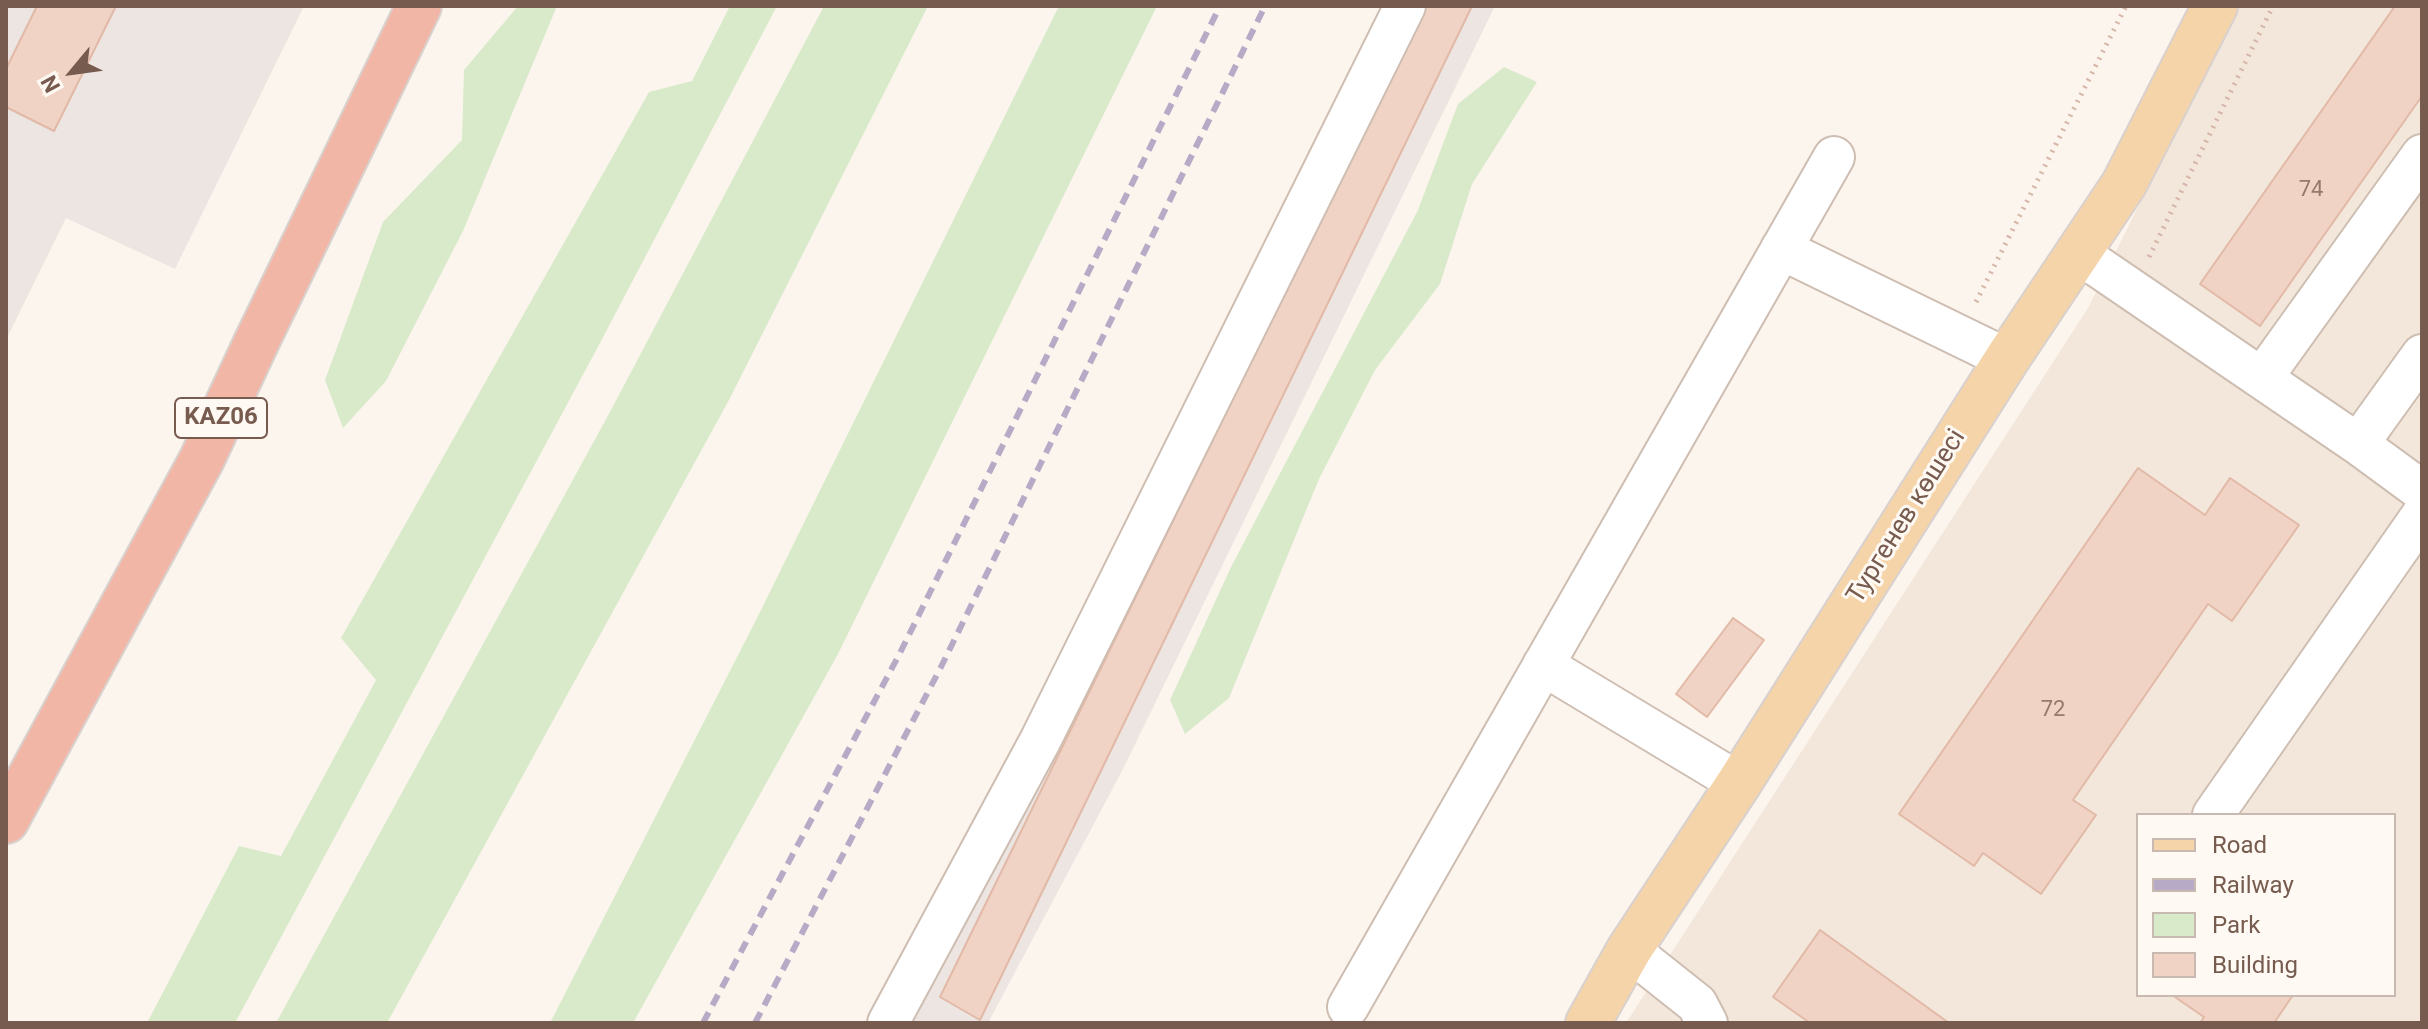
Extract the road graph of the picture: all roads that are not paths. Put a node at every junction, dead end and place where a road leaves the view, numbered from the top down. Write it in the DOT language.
graph roads {
  1 [pos="419,6"];
  2 [pos="1405,6"];
  3 [pos="2215,6"];
  4 [pos="2422,155"];
  5 [pos="1834,157"];
  6 [pos="1781,249"];
  7 [pos="2078,253"];
  8 [pos="2422,355"];
  9 [pos="2007,359"];
  10 [pos="2262,378"];
  11 [pos="2358,444"];
  12 [pos="2422,491"];
  13 [pos="2422,515"];
  14 [pos="1543,665"];
  15 [pos="1739,783"];
  16 [pos="12,798"];
  17 [pos="2214,813"];
  18 [pos="1629,950"];
  19 [pos="1348,1007"];
  20 [pos="888,1023"];
  21 [pos="1588,1023"];
  22 [pos="1707,1023"];
  1 -- 16 [label="highway, KАZ06"];
  2 -- 20 [label="lane"];
  3 -- 7 [label="main road, Тургенев көшесі"];
  4 -- 10 [label="lane"];
  5 -- 6 [label="lane"];
  6 -- 9 [label="lane"];
  6 -- 14 [label="lane"];
  7 -- 9 [label="main road, Тургенев көшесі"];
  7 -- 10 [label="lane"];
  8 -- 11 [label="lane"];
  9 -- 15 [label="main road, Тургенев көшесі"];
  10 -- 11 [label="lane"];
  11 -- 12 [label="lane"];
  13 -- 17 [label="lane"];
  14 -- 15 [label="lane"];
  14 -- 19 [label="lane"];
  15 -- 18 [label="main road, Тургенев көшесі"];
  18 -- 21 [label="main road, Тургенев көшесі"];
  18 -- 22 [label="lane"];
}
